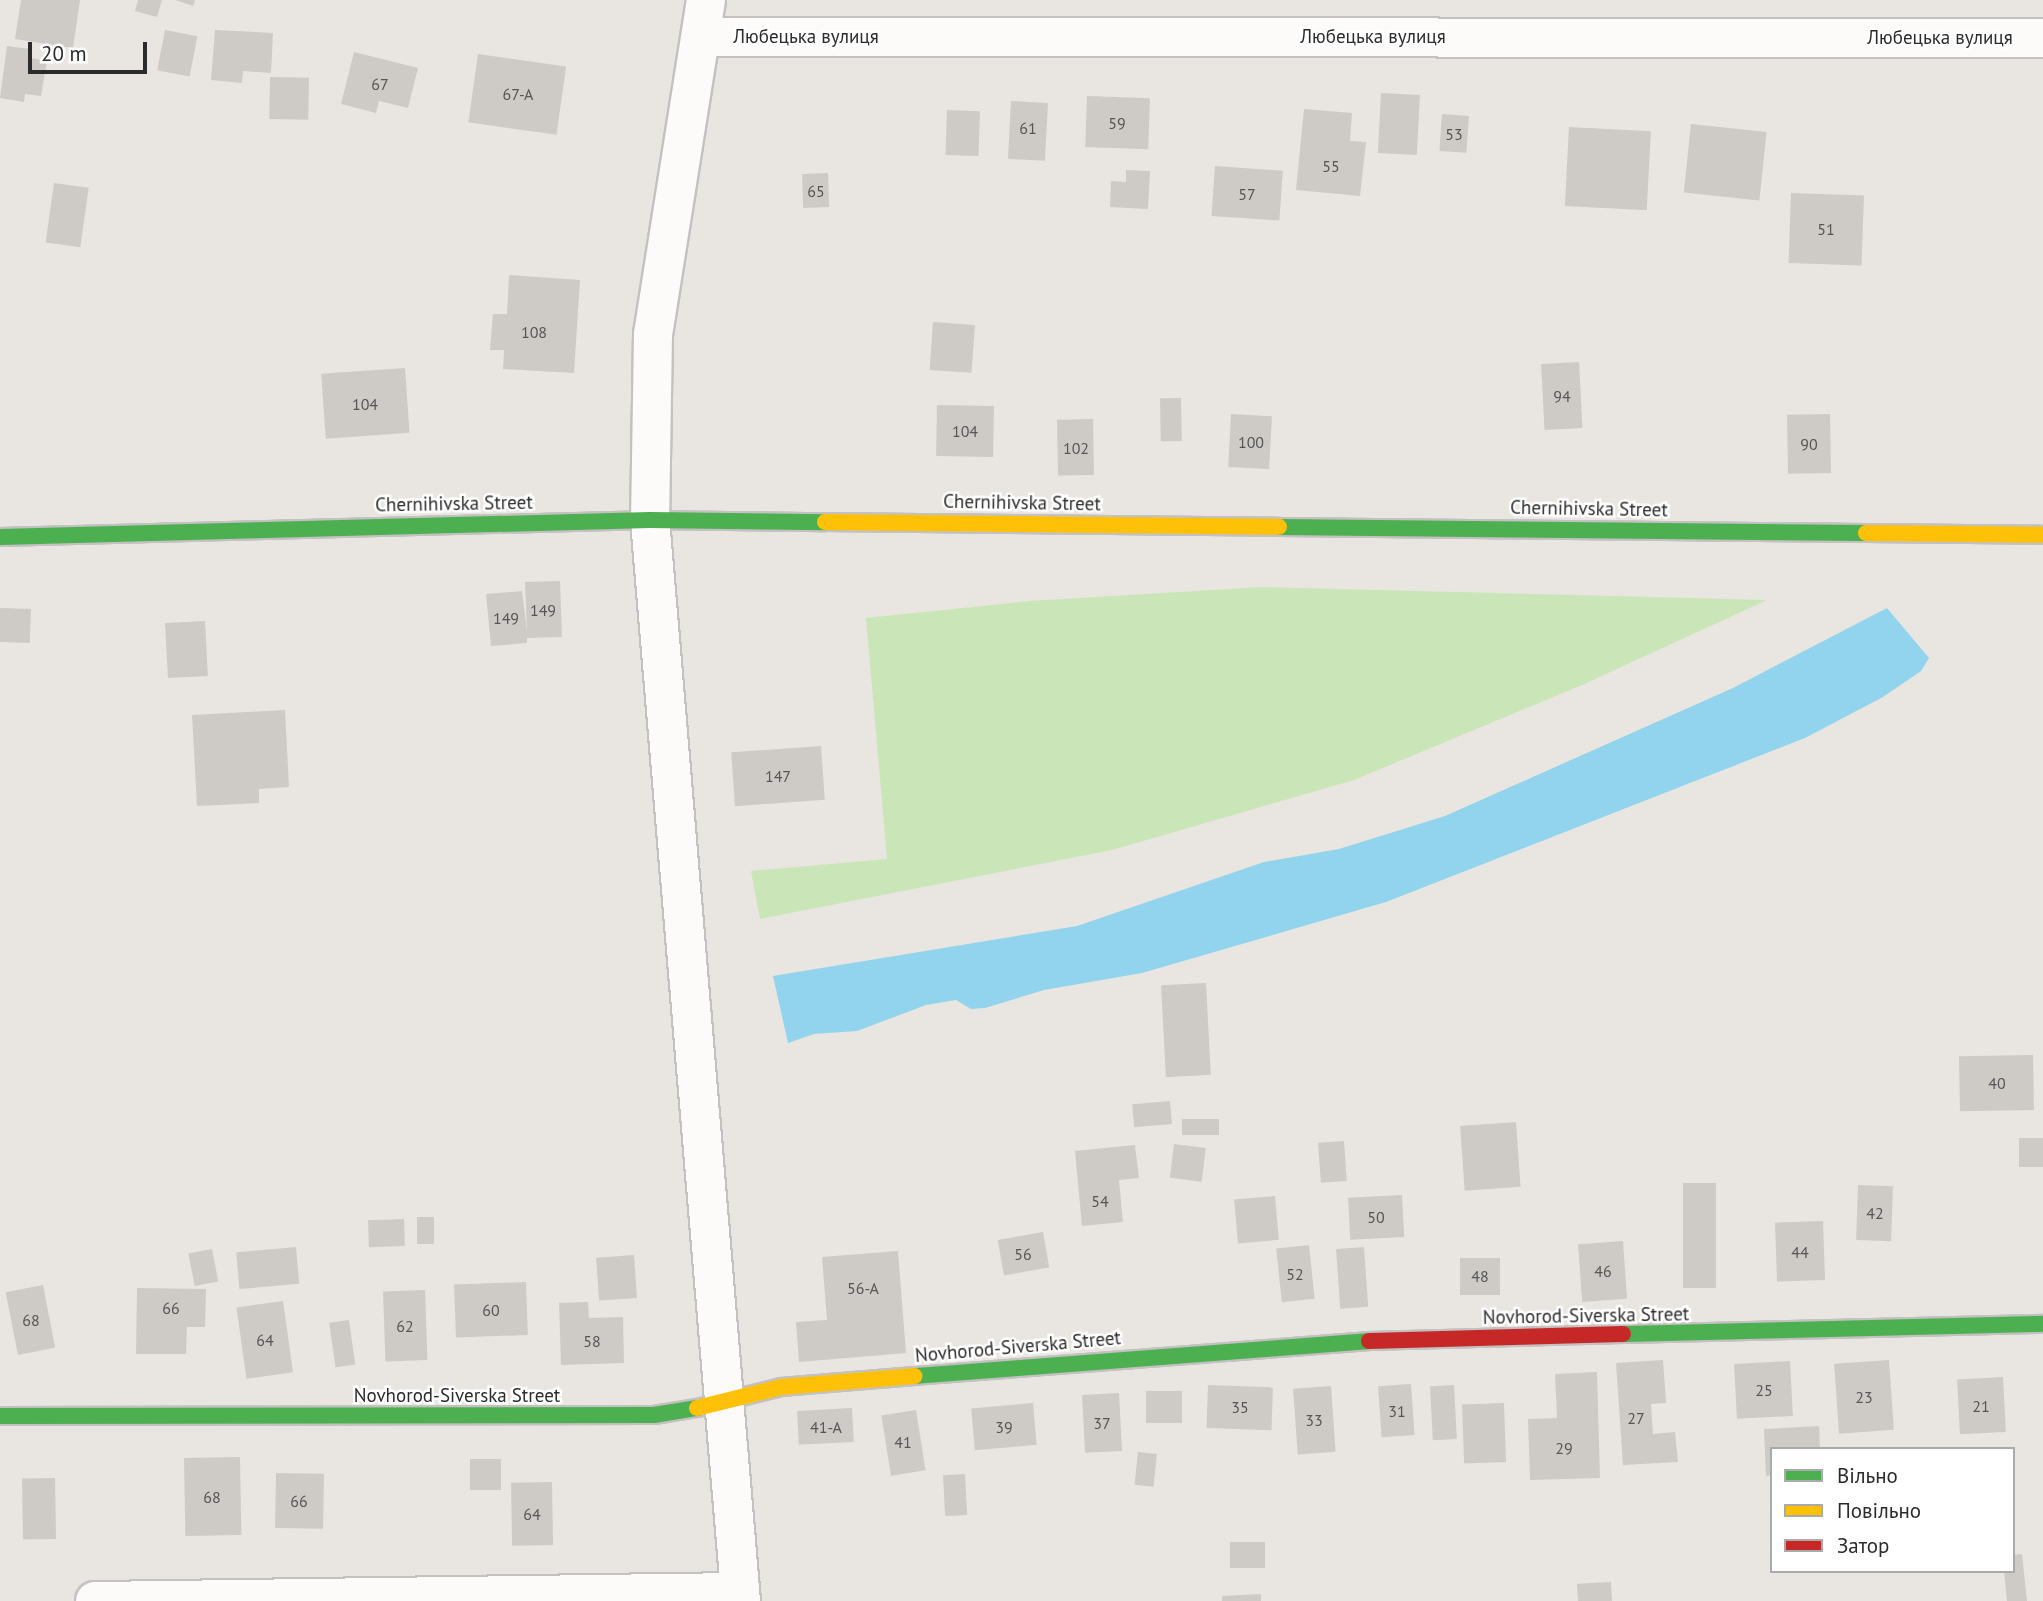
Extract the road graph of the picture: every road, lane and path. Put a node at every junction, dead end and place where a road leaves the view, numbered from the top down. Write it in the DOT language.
graph roads {
  1 [pos="704,18"];
  2 [pos="2043,38"];
  3 [pos="650,520"];
  4 [pos="2043,535"];
  5 [pos="0,537"];
  6 [pos="2043,1324"];
  7 [pos="725,1405"];
  8 [pos="0,1416"];
  9 [pos="741,1596"];
  10 [pos="95,1601"];
  1 -- 2 [label="street, Любецька вулиця"];
  1 -- 3 [label="street"];
  3 -- 4 [label="street, Chernihivska Street"];
  3 -- 5 [label="street, Chernihivska Street"];
  3 -- 7 [label="street"];
  6 -- 7 [label="street, Novhorod-Siverska Street"];
  7 -- 8 [label="street, Novhorod-Siverska Street"];
  7 -- 9 [label="street"];
  9 -- 10 [label="street"];
}
